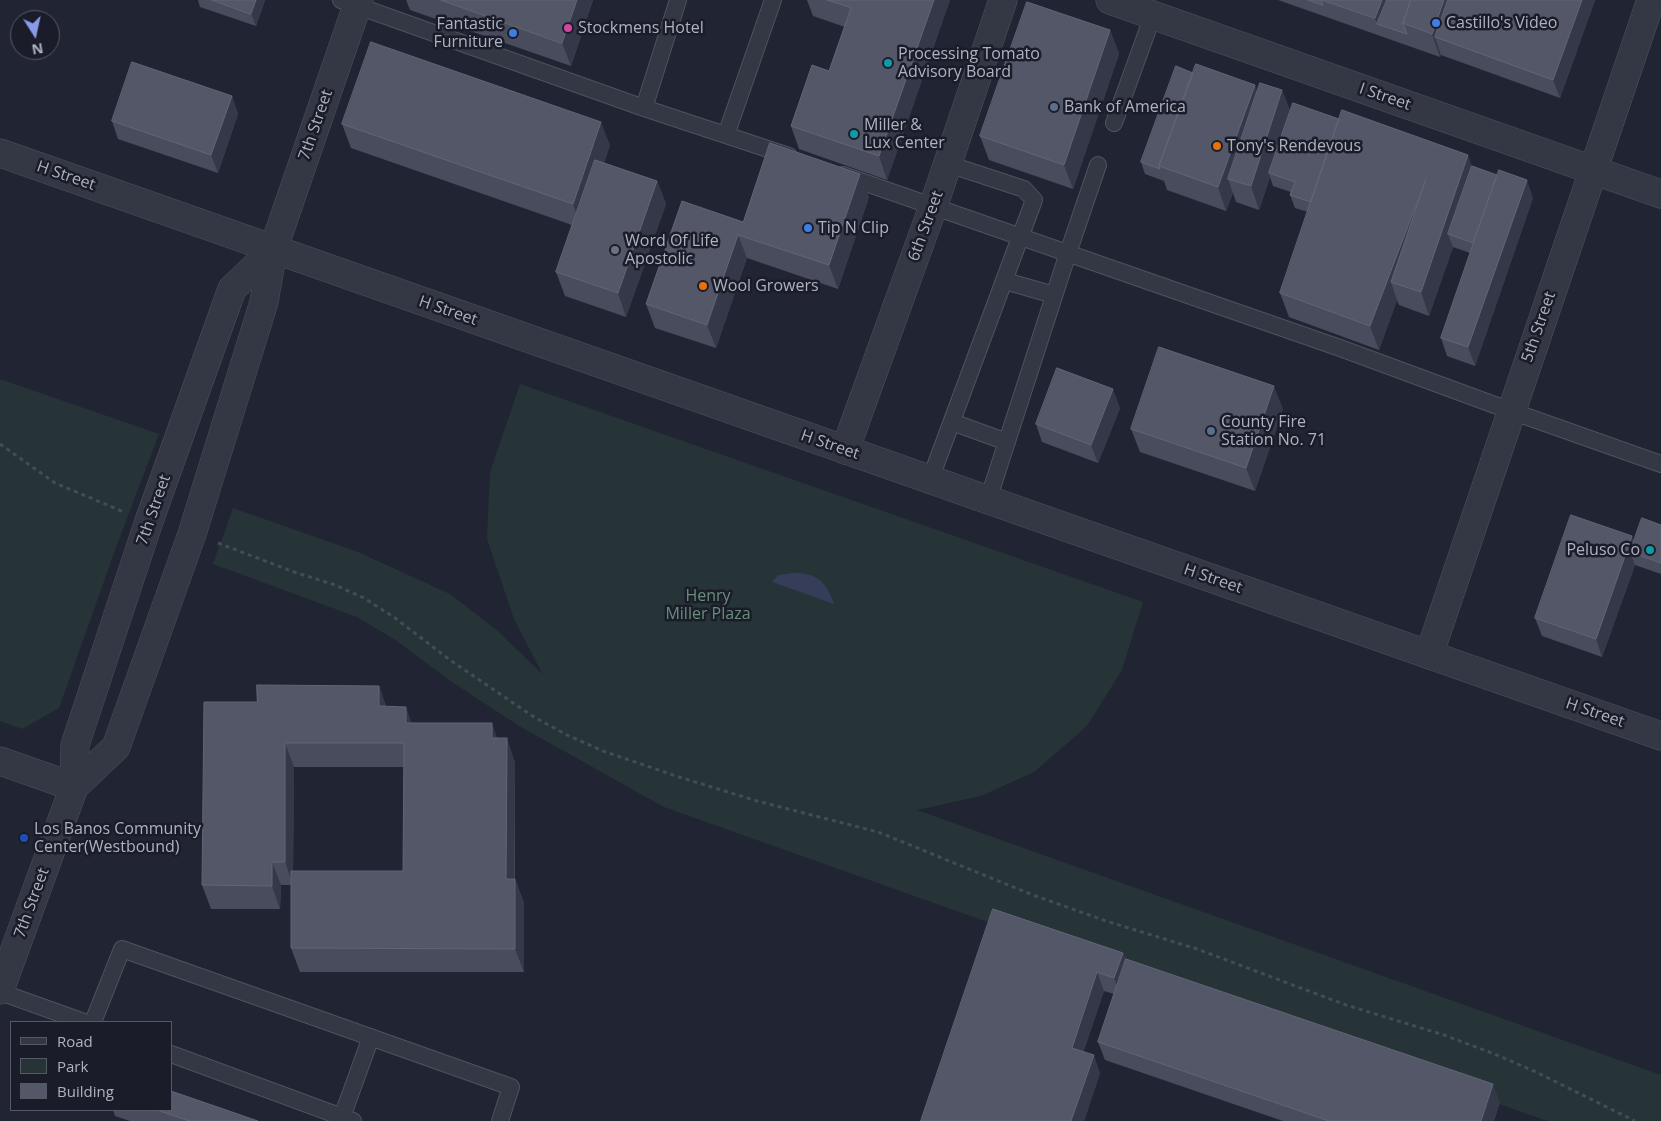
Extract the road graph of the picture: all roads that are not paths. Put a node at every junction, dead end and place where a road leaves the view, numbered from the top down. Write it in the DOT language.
graph roads {
  1 [pos="678,0"];
  2 [pos="773,0"];
  3 [pos="1003,0"];
  4 [pos="1110,0"];
  5 [pos="1651,0"];
  6 [pos="352,2"];
  7 [pos="1153,15"];
  8 [pos="644,108"];
  9 [pos="1114,123"];
  10 [pos="726,135"];
  11 [pos="0,153"];
  12 [pos="802,161"];
  13 [pos="948,164"];
  14 [pos="1098,165"];
  15 [pos="1592,170"];
  16 [pos="830,171"];
  17 [pos="1661,194"];
  18 [pos="933,207"];
  19 [pos="1022,237"];
  20 [pos="273,250"];
  21 [pos="1068,253"];
  22 [pos="1005,281"];
  23 [pos="1054,295"];
  24 [pos="1511,411"];
  25 [pos="952,422"];
  26 [pos="1007,442"];
  27 [pos="845,450"];
  28 [pos="1661,464"];
  29 [pos="930,480"];
  30 [pos="988,500"];
  31 [pos="1429,655"];
  32 [pos="1661,736"];
  33 [pos="0,761"];
  34 [pos="74,787"];
  35 [pos="0,991"];
  36 [pos="81,1021"];
  37 [pos="93,1021"];
  38 [pos="371,1037"];
  39 [pos="172,1054"];
  40 [pos="348,1119"];
  41 [pos="500,1121"];
  1 -- 8 [label="lane"];
  2 -- 10 [label="lane"];
  3 -- 13 [label="street, 6th Street"];
  4 -- 7 [label="street, I Street"];
  5 -- 15 [label="street, 5th Street"];
  6 -- 8 [label="lane"];
  6 -- 20 [label="street, 7th Street"];
  7 -- 9 [label="lane"];
  7 -- 15 [label="street, I Street"];
  8 -- 10 [label="lane"];
  10 -- 12 [label="lane"];
  11 -- 20 [label="street, H Street"];
  13 -- 18 [label="street, 6th Street"];
  13 -- 19 [label="lane"];
  14 -- 21 [label="lane"];
  15 -- 17 [label="street, I Street"];
  15 -- 24 [label="street, 5th Street"];
  16 -- 18 [label="lane"];
  18 -- 19 [label="lane"];
  18 -- 27 [label="street, 6th Street"];
  19 -- 21 [label="lane"];
  19 -- 22 [label="lane"];
  20 -- 27 [label="street, H Street"];
  20 -- 34 [label="street, 7th Street"];
  20 -- 34 [label="street, 7th Street"];
  21 -- 23 [label="lane"];
  21 -- 24 [label="lane"];
  22 -- 23 [label="lane"];
  22 -- 25 [label="lane"];
  23 -- 26 [label="lane"];
  24 -- 28 [label="lane"];
  24 -- 31 [label="street, 5th Street"];
  25 -- 26 [label="lane"];
  25 -- 29 [label="lane"];
  26 -- 30 [label="lane"];
  27 -- 29 [label="street, H Street"];
  29 -- 30 [label="street, H Street"];
  30 -- 31 [label="street, H Street"];
  31 -- 32 [label="street, H Street"];
  33 -- 34 [label="street"];
  34 -- 35 [label="street, 7th Street"];
  35 -- 36 [label="lane"];
  37 -- 38 [label="lane"];
  38 -- 40 [label="lane"];
  38 -- 41 [label="lane"];
  39 -- 40 [label="lane"];
}
